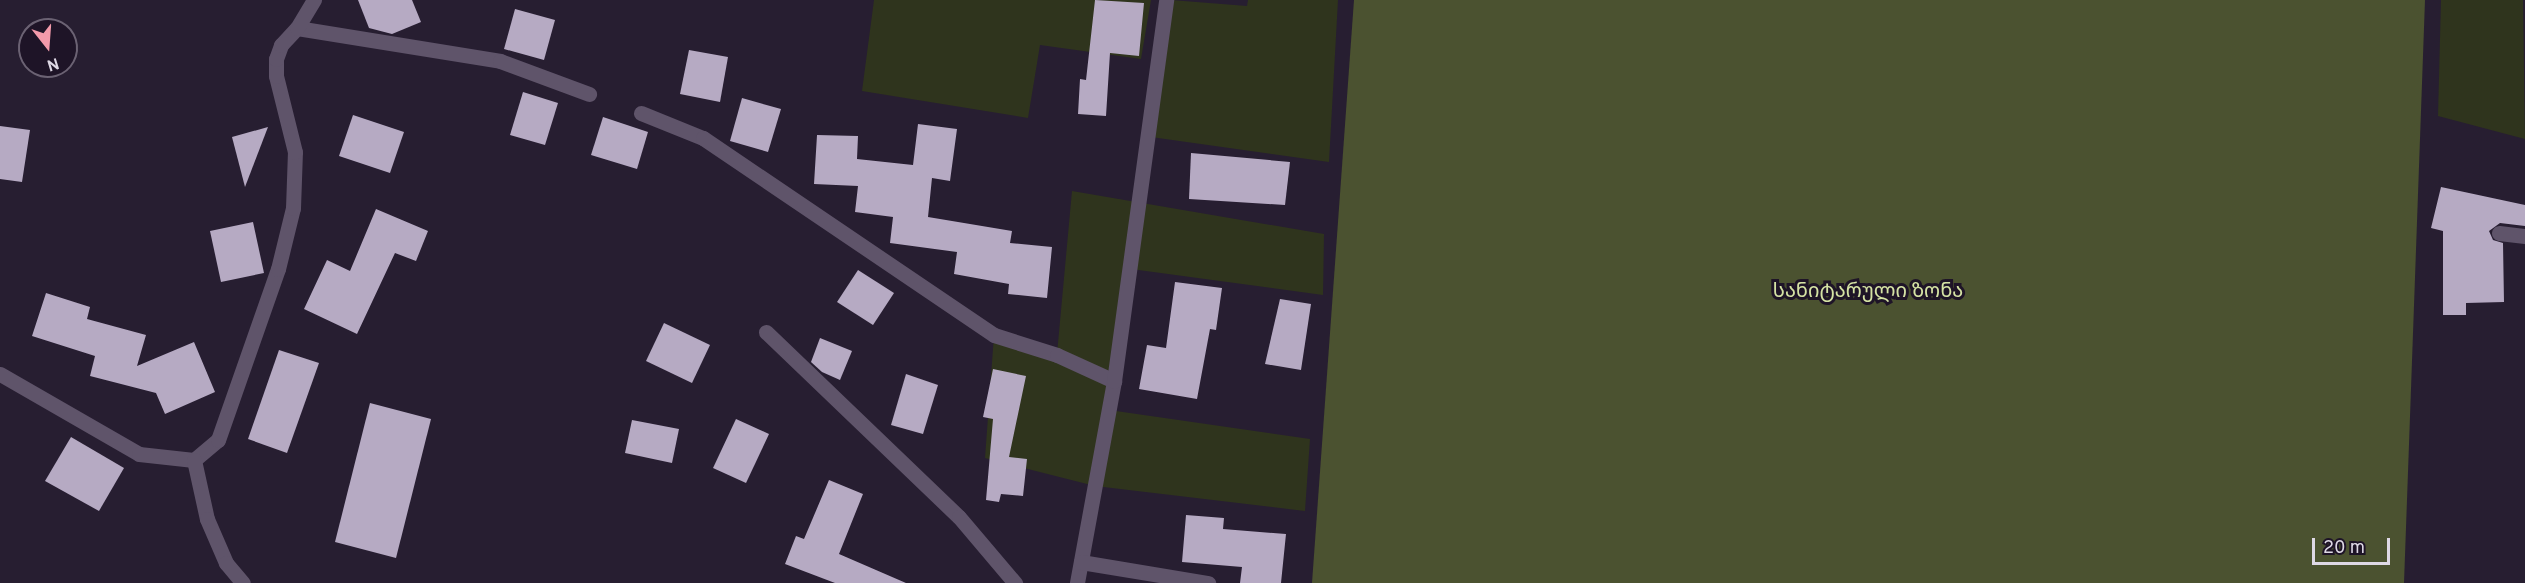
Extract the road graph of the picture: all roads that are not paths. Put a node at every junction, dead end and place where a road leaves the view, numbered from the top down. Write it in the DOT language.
graph roads {
  1 [pos="314,0"];
  2 [pos="1166,0"];
  3 [pos="297,28"];
  4 [pos="589,94"];
  5 [pos="641,113"];
  6 [pos="2499,233"];
  7 [pos="2525,236"];
  8 [pos="766,332"];
  9 [pos="4,379"];
  10 [pos="1114,381"];
  11 [pos="194,459"];
  12 [pos="1081,562"];
  13 [pos="243,583"];
  14 [pos="1015,583"];
  15 [pos="1077,583"];
  16 [pos="1208,583"];
  1 -- 3 [label="street"];
  2 -- 10 [label="street"];
  3 -- 4 [label="street"];
  3 -- 11 [label="street"];
  5 -- 10 [label="street"];
  6 -- 7 [label="street"];
  8 -- 14 [label="street"];
  9 -- 11 [label="street"];
  10 -- 12 [label="street"];
  11 -- 13 [label="street"];
  12 -- 15 [label="street"];
  12 -- 16 [label="street"];
}
